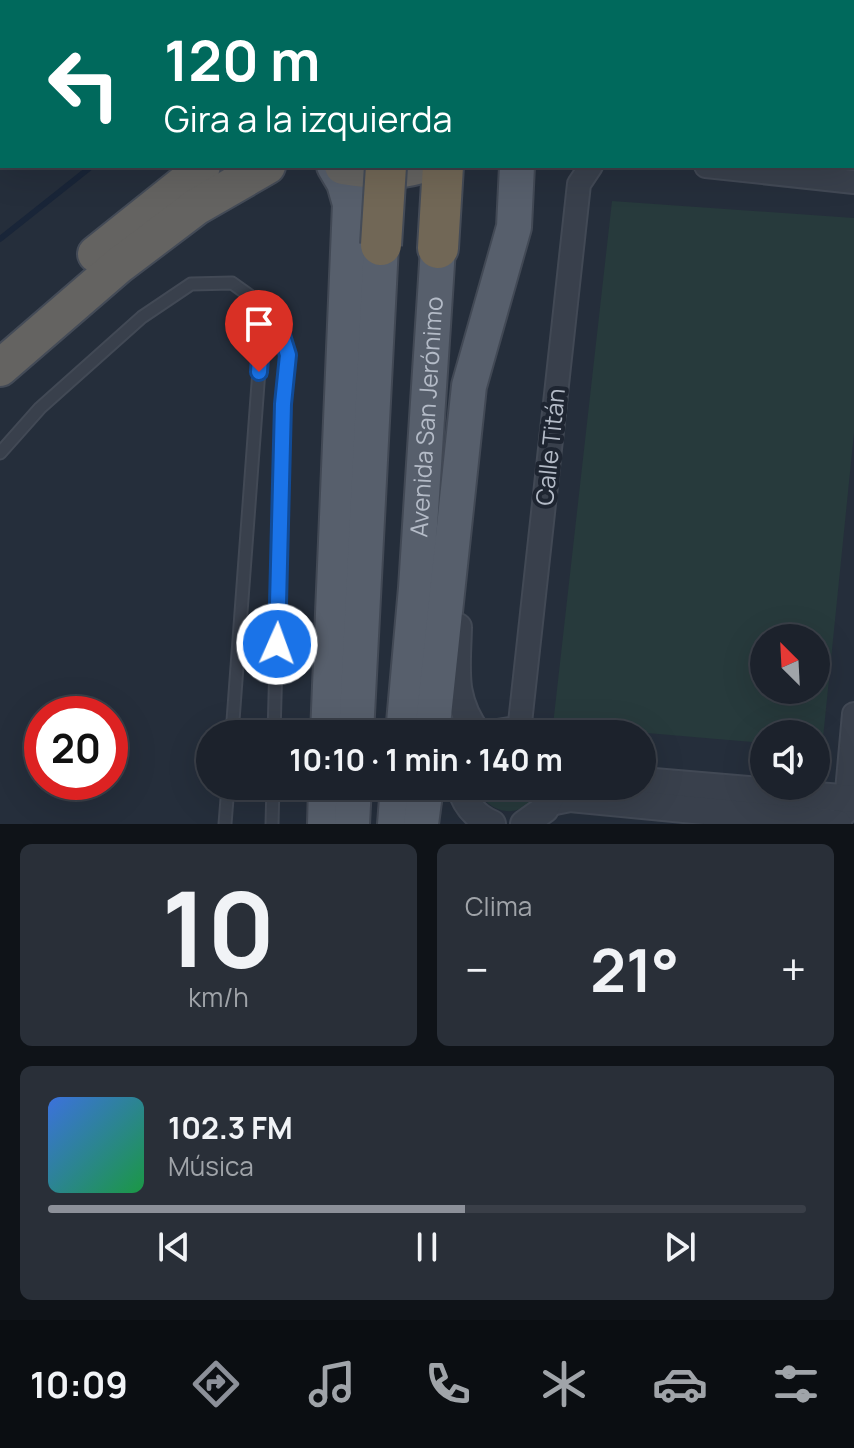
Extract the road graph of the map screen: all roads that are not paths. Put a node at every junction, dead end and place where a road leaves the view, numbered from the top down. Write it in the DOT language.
graph roads {
  1 [pos="200,168"];
  2 [pos="264,168"];
  3 [pos="335,168"];
  4 [pos="356,168"];
  5 [pos="386,168"];
  6 [pos="409,168"];
  7 [pos="443,168"];
  8 [pos="517,168"];
  9 [pos="590,168"];
  10 [pos="724,168"];
  11 [pos="854,182"];
  12 [pos="381,245"];
  13 [pos="438,248"];
  14 [pos="257,301"];
  15 [pos="0,336"];
  16 [pos="0,368"];
  17 [pos="0,453"];
  18 [pos="458,475"];
  19 [pos="854,714"];
  20 [pos="233,720"];
  21 [pos="274,720"];
  22 [pos="329,720"];
  23 [pos="357,720"];
  24 [pos="404,720"];
  25 [pos="433,720"];
  26 [pos="468,720"];
  27 [pos="523,720"];
  28 [pos="656,783"];
  29 [pos="227,800"];
  30 [pos="273,800"];
  31 [pos="326,800"];
  32 [pos="353,800"];
  33 [pos="397,800"];
  34 [pos="424,800"];
  35 [pos="465,800"];
  36 [pos="549,800"];
  37 [pos="612,800"];
  38 [pos="845,811"];
  39 [pos="481,822"];
  40 [pos="225,824"];
  41 [pos="272,824"];
  42 [pos="325,824"];
  43 [pos="352,824"];
  44 [pos="395,824"];
  45 [pos="421,824"];
  46 [pos="524,824"];
  1 -- 15 [label="highway"];
  2 -- 16 [label="highway"];
  3 -- 22 [label="main road"];
  4 -- 6 [label="highway"];
  5 -- 12 [label="highway, bridge"];
  7 -- 13 [label="highway"];
  8 -- 18 [label="main road"];
  9 -- 27 [label="street, Calle Titán"];
  10 -- 11 [label="street"];
  12 -- 23 [label="main road"];
  13 -- 24 [label="main road, Avenida San Jerónimo"];
  14 -- 17 [label="lane"];
  14 -- 20 [label="lane"];
  14 -- 21 [label="lane"];
  18 -- 25 [label="main road"];
  18 -- 26 [label="street"];
  19 -- 38 [label="street"];
  28 -- 38 [label="street"];
  29 -- 40 [label="lane"];
  30 -- 41 [label="lane"];
  31 -- 42 [label="main road"];
  32 -- 43 [label="main road"];
  33 -- 44 [label="main road"];
  34 -- 45 [label="main road"];
  35 -- 39 [label="street"];
  36 -- 46 [label="street"];
  37 -- 38 [label="street"];
}
